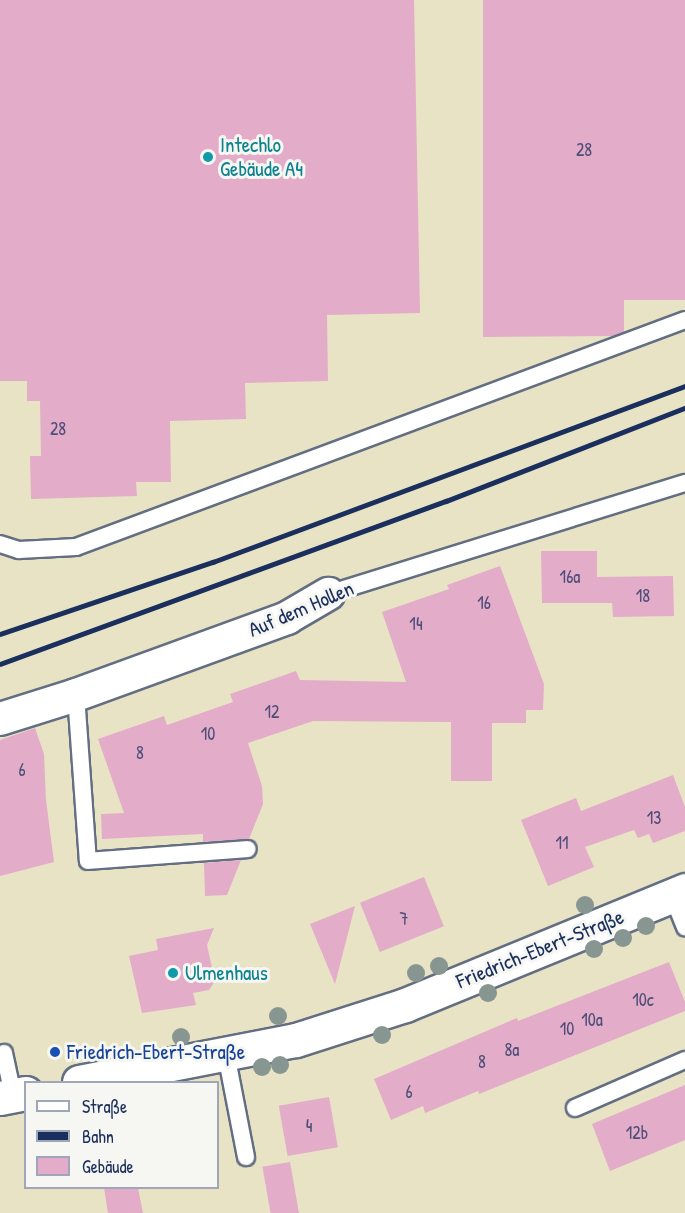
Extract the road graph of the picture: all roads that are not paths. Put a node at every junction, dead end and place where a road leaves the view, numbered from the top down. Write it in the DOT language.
graph roads {
  1 [pos="685,320"];
  2 [pos="679,484"];
  3 [pos="0,544"];
  4 [pos="328,594"];
  5 [pos="76,695"];
  6 [pos="0,719"];
  7 [pos="248,849"];
  8 [pos="679,892"];
  9 [pos="685,927"];
  10 [pos="4,1053"];
  11 [pos="226,1054"];
  12 [pos="685,1060"];
  13 [pos="89,1081"];
  14 [pos="13,1096"];
  15 [pos="575,1108"];
  16 [pos="246,1157"];
  1 -- 3 [label="lane"];
  2 -- 4 [label="lane, Auf dem Hollen"];
  4 -- 5 [label="street, Auf dem Hollen"];
  5 -- 6 [label="street, Auf dem Hollen"];
  5 -- 7 [label="lane"];
  8 -- 9 [label="lane"];
  8 -- 11 [label="street, Friedrich-Ebert-Straße"];
  10 -- 14 [label="lane"];
  11 -- 13 [label="street, Friedrich-Ebert-Straße"];
  11 -- 16 [label="lane"];
  12 -- 15 [label="lane"];
}
